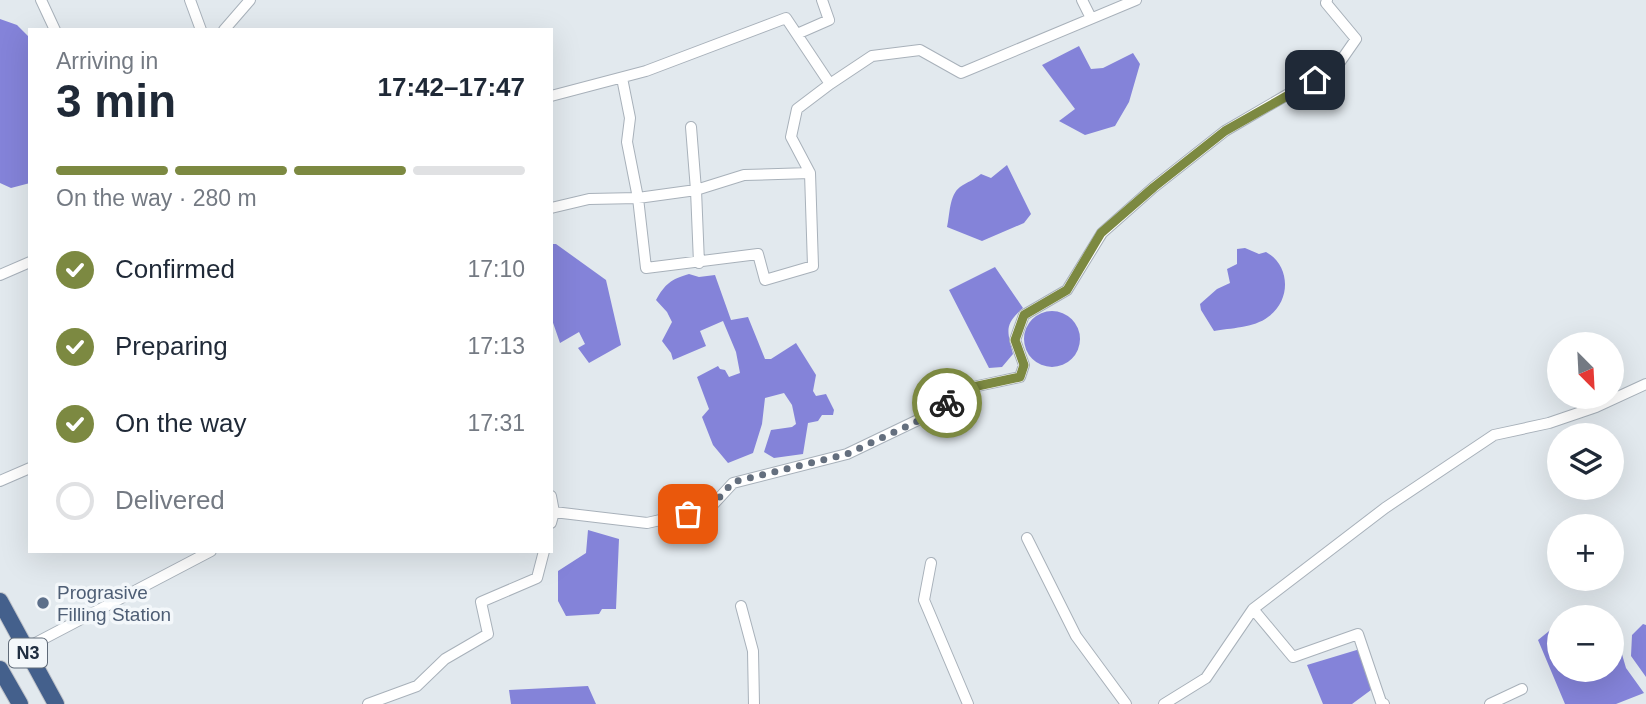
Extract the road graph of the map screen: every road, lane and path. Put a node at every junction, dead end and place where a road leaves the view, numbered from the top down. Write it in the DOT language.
graph roads {
  1 [pos="41,0"];
  2 [pos="190,0"];
  3 [pos="250,0"];
  4 [pos="822,0"];
  5 [pos="1082,0"];
  6 [pos="1136,0"];
  7 [pos="1327,0"];
  8 [pos="1091,18"];
  9 [pos="54,28"];
  10 [pos="200,28"];
  11 [pos="226,28"];
  12 [pos="797,34"];
  13 [pos="622,78"];
  14 [pos="830,84"];
  15 [pos="553,95"];
  16 [pos="691,127"];
  17 [pos="810,173"];
  18 [pos="696,190"];
  19 [pos="638,198"];
  20 [pos="553,208"];
  21 [pos="28,263"];
  22 [pos="699,263"];
  23 [pos="0,275"];
  24 [pos="1646,384"];
  25 [pos="28,469"];
  26 [pos="0,481"];
  27 [pos="553,507"];
  28 [pos="554,512"];
  29 [pos="553,516"];
  30 [pos="1027,538"];
  31 [pos="207,553"];
  32 [pos="543,553"];
  33 [pos="931,563"];
  34 [pos="0,601"];
  35 [pos="741,606"];
  36 [pos="1253,609"];
  37 [pos="26,648"];
  38 [pos="0,669"];
  39 [pos="1522,689"];
  40 [pos="20,704"];
  41 [pos="56,704"];
  42 [pos="368,704"];
  43 [pos="754,704"];
  44 [pos="968,704"];
  45 [pos="1126,704"];
  46 [pos="1164,704"];
  47 [pos="1384,704"];
  48 [pos="1490,704"];
  1 -- 9 [label="street"];
  2 -- 10 [label="street"];
  3 -- 11 [label="street"];
  4 -- 12 [label="street"];
  5 -- 8 [label="street"];
  6 -- 8 [label="street"];
  7 -- 28 [label="street"];
  8 -- 14 [label="street"];
  12 -- 13 [label="street"];
  12 -- 14 [label="street"];
  13 -- 15 [label="street"];
  13 -- 19 [label="street"];
  14 -- 17 [label="street"];
  16 -- 18 [label="street"];
  17 -- 18 [label="street"];
  17 -- 22 [label="street"];
  18 -- 19 [label="street"];
  18 -- 22 [label="street"];
  19 -- 20 [label="street"];
  19 -- 22 [label="street"];
  21 -- 23 [label="street"];
  24 -- 36 [label="street"];
  25 -- 26 [label="street"];
  27 -- 28 [label="street"];
  28 -- 29 [label="street"];
  30 -- 45 [label="street"];
  31 -- 37 [label="street"];
  32 -- 42 [label="street"];
  33 -- 44 [label="street"];
  34 -- 37 [label="highway, N3"];
  35 -- 43 [label="street"];
  36 -- 46 [label="street"];
  36 -- 47 [label="street"];
  37 -- 41 [label="highway, N3"];
  38 -- 40 [label="highway, N3"];
  39 -- 48 [label="street"];
}
